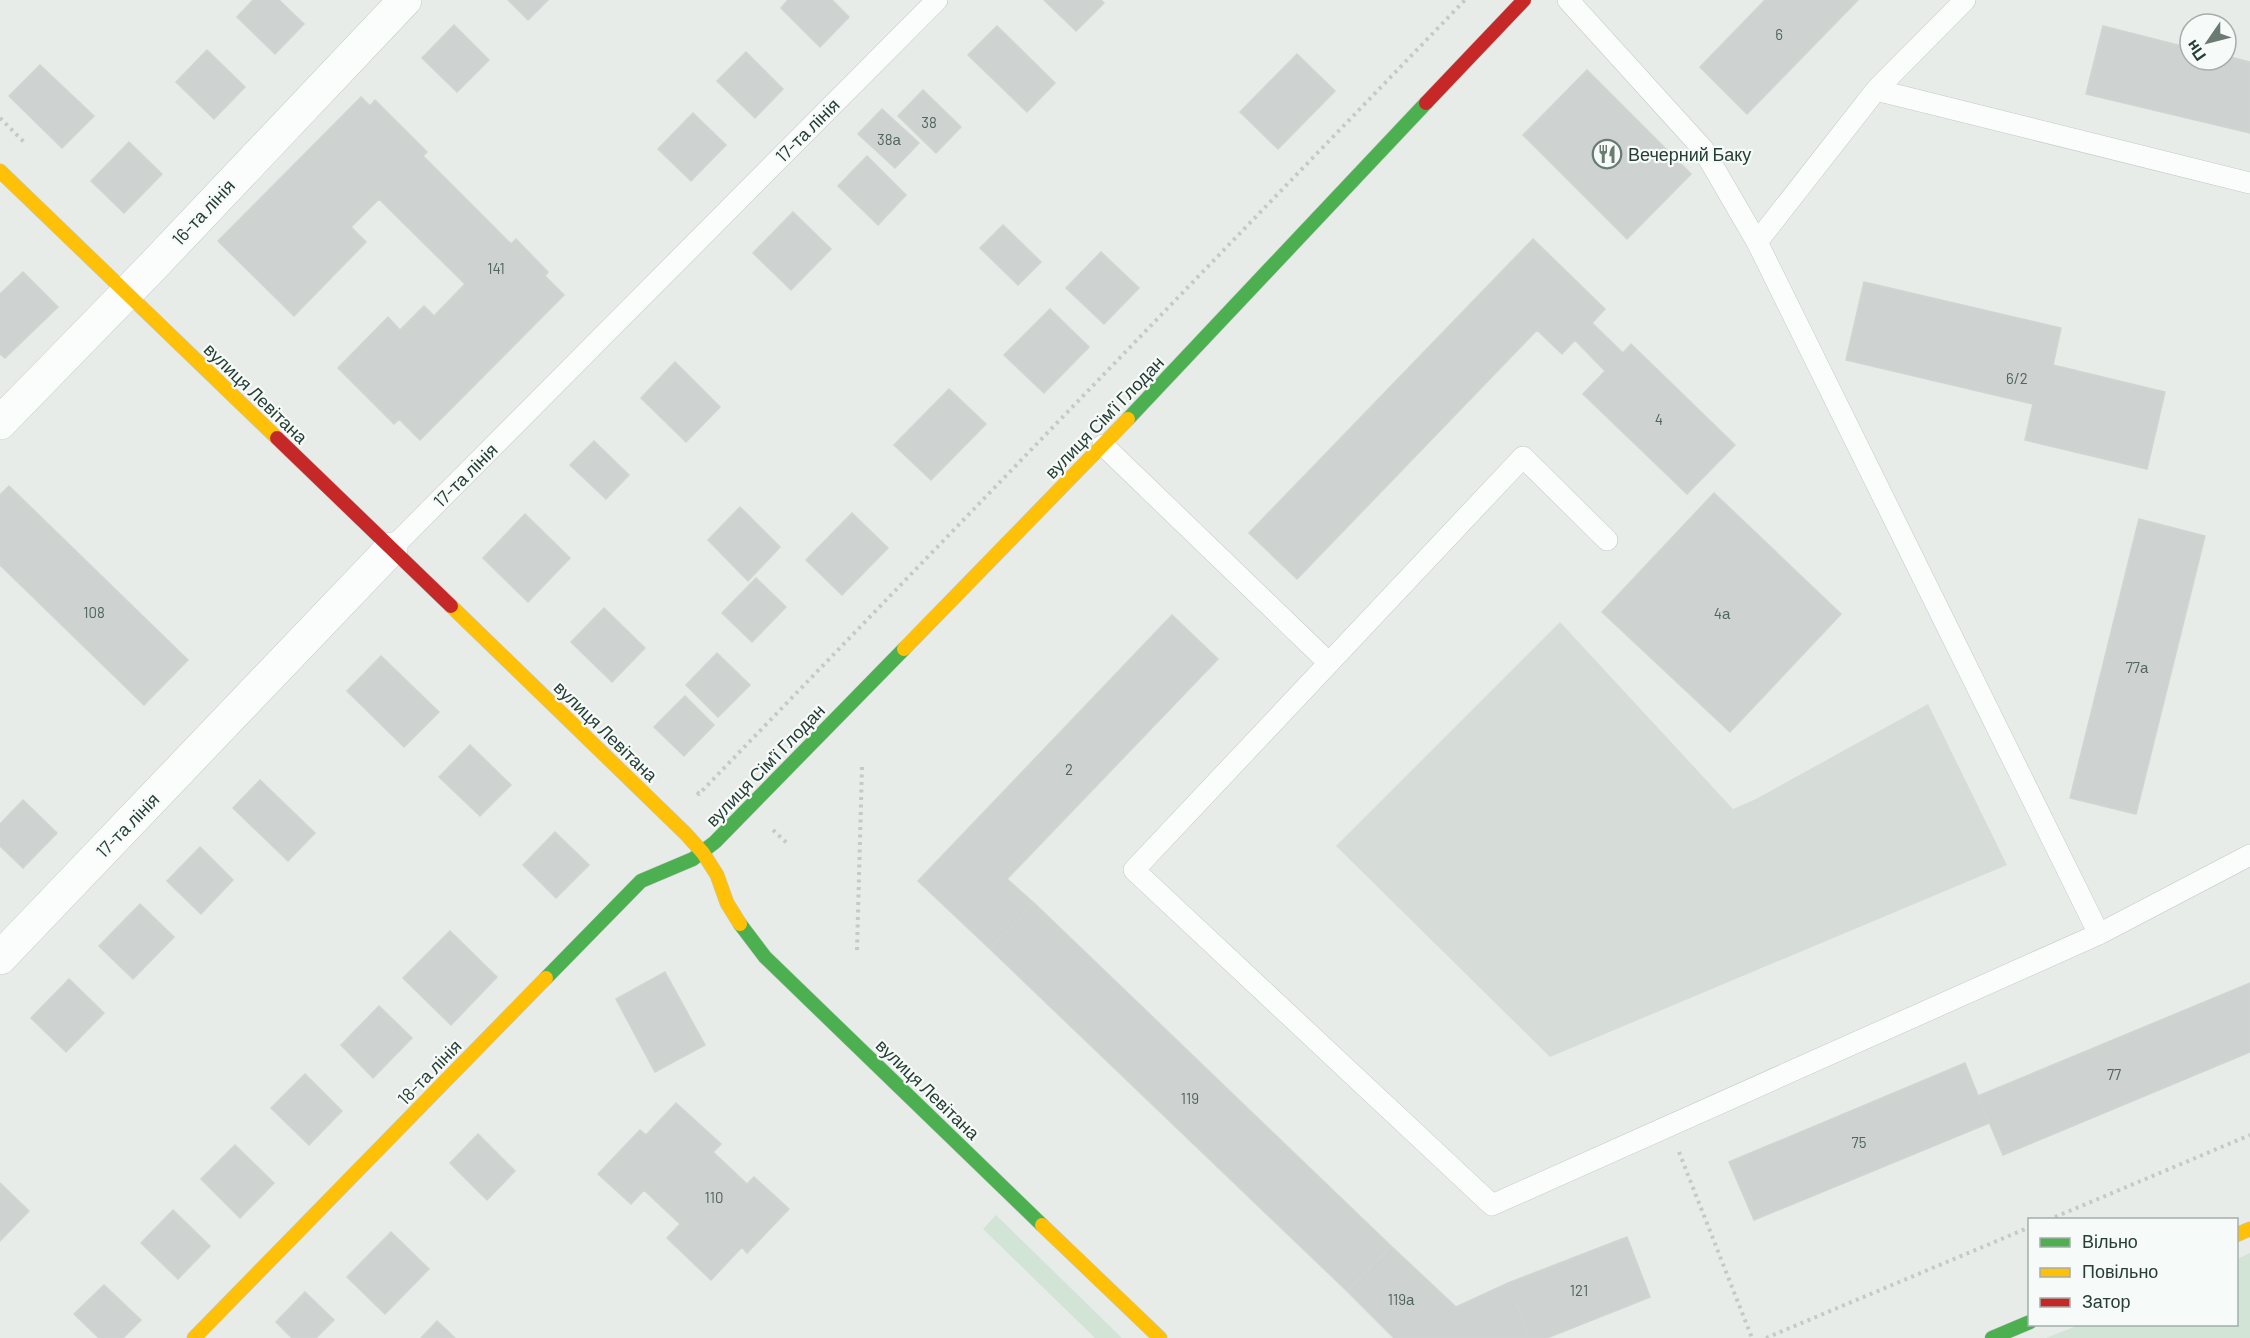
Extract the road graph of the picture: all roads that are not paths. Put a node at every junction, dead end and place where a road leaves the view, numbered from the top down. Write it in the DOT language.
graph roads {
  1 [pos="405,0"];
  2 [pos="937,0"];
  3 [pos="1524,0"];
  4 [pos="1568,0"];
  5 [pos="1965,0"];
  6 [pos="1876,90"];
  7 [pos="0,171"];
  8 [pos="2250,183"];
  9 [pos="1757,242"];
  10 [pos="127,293"];
  11 [pos="0,423"];
  12 [pos="1103,445"];
  13 [pos="1607,540"];
  14 [pos="391,549"];
  15 [pos="1329,663"];
  16 [pos="703,853"];
  17 [pos="2250,855"];
  18 [pos="2099,934"];
  19 [pos="0,958"];
  20 [pos="2028,1323"];
  21 [pos="194,1338"];
  22 [pos="1160,1338"];
  23 [pos="1992,1338"];
  1 -- 10 [label="street, 16-та лінія"];
  2 -- 14 [label="lane, 17-та лінія"];
  3 -- 12 [label="street, вулиця Сім'ї Глодан"];
  4 -- 9 [label="lane"];
  5 -- 6 [label="lane"];
  6 -- 8 [label="lane"];
  6 -- 9 [label="lane"];
  7 -- 10 [label="street, вулиця Левітана"];
  9 -- 18 [label="lane"];
  10 -- 11 [label="street, 16-та лінія"];
  10 -- 14 [label="street, вулиця Левітана"];
  12 -- 15 [label="lane"];
  12 -- 16 [label="street, вулиця Сім'ї Глодан"];
  13 -- 15 [label="lane"];
  14 -- 16 [label="street, вулиця Левітана"];
  14 -- 19 [label="street, 17-та лінія"];
  15 -- 18 [label="lane"];
  16 -- 21 [label="street, 18-та лінія"];
  16 -- 22 [label="street, вулиця Левітана"];
  17 -- 18 [label="lane"];
  20 -- 23 [label="street"];
}
